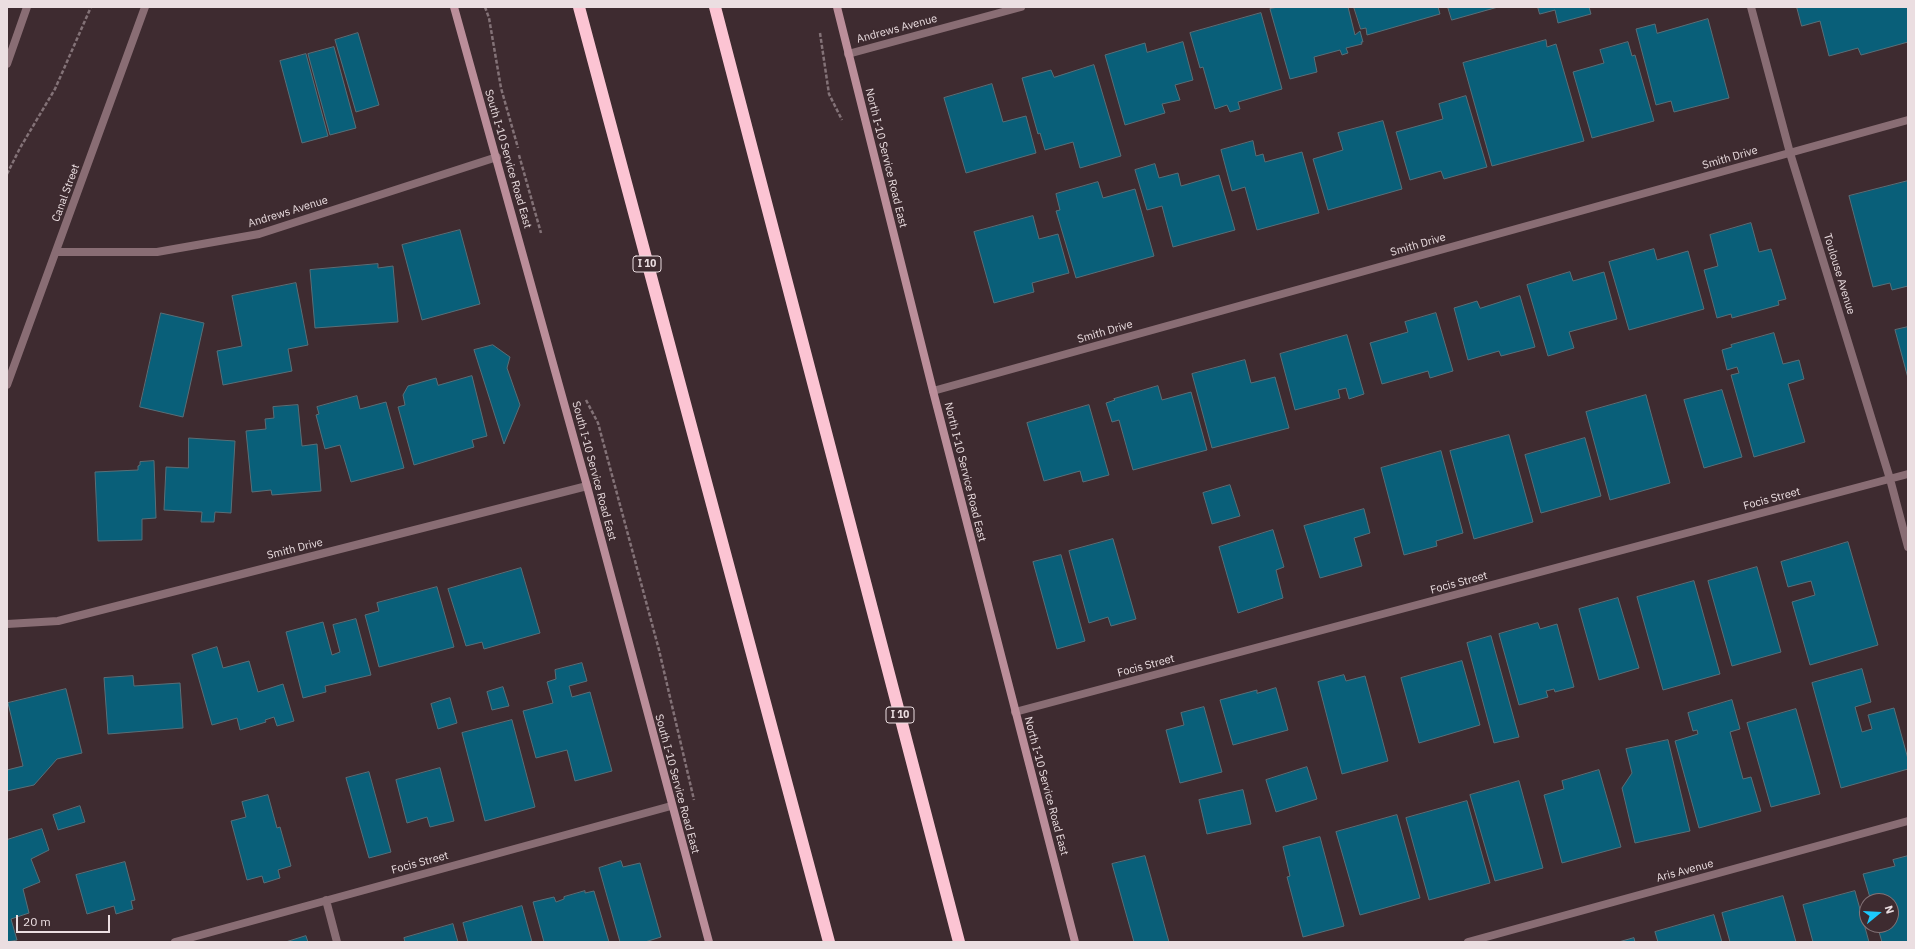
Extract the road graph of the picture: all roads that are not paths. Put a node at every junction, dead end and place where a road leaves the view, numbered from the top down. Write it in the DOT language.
graph roads {
  1 [pos="27,7"];
  2 [pos="145,7"];
  3 [pos="454,7"];
  4 [pos="579,7"];
  5 [pos="715,7"];
  6 [pos="837,7"];
  7 [pos="1021,7"];
  8 [pos="1751,7"];
  9 [pos="848,54"];
  10 [pos="7,64"];
  11 [pos="1908,120"];
  12 [pos="1790,153"];
  13 [pos="496,157"];
  14 [pos="56,252"];
  15 [pos="7,385"];
  16 [pos="933,391"];
  17 [pos="1908,474"];
  18 [pos="1890,479"];
  19 [pos="587,486"];
  20 [pos="1908,547"];
  21 [pos="7,624"];
  22 [pos="1015,712"];
  23 [pos="672,806"];
  24 [pos="1908,821"];
  25 [pos="326,900"];
  26 [pos="175,942"];
  27 [pos="337,942"];
  28 [pos="709,942"];
  29 [pos="829,942"];
  30 [pos="959,942"];
  31 [pos="1075,942"];
  32 [pos="1468,942"];
  1 -- 10 [label="street"];
  2 -- 14 [label="street, Canal Street"];
  3 -- 13 [label="street, South I-10 Service Road East"];
  4 -- 29 [label="highway, I 10"];
  5 -- 30 [label="highway, I 10"];
  6 -- 9 [label="street, North I-10 Service Road East"];
  7 -- 9 [label="street, Andrews Avenue"];
  8 -- 12 [label="street, Toulouse Avenue"];
  9 -- 16 [label="street, North I-10 Service Road East"];
  11 -- 12 [label="street, Smith Drive"];
  12 -- 16 [label="street, Smith Drive"];
  12 -- 18 [label="street, Toulouse Avenue"];
  13 -- 14 [label="street, Andrews Avenue"];
  13 -- 19 [label="street, South I-10 Service Road East"];
  14 -- 15 [label="street, Canal Street"];
  16 -- 22 [label="street, North I-10 Service Road East"];
  17 -- 18 [label="street, Focis Street"];
  18 -- 20 [label="street, Toulouse Avenue"];
  18 -- 22 [label="street, Focis Street"];
  19 -- 21 [label="street, Smith Drive"];
  19 -- 23 [label="street, South I-10 Service Road East"];
  22 -- 31 [label="street, North I-10 Service Road East"];
  23 -- 25 [label="street, Focis Street"];
  23 -- 28 [label="street, South I-10 Service Road East"];
  24 -- 32 [label="street, Aris Avenue"];
  25 -- 26 [label="street, Focis Street"];
  25 -- 27 [label="street"];
}
